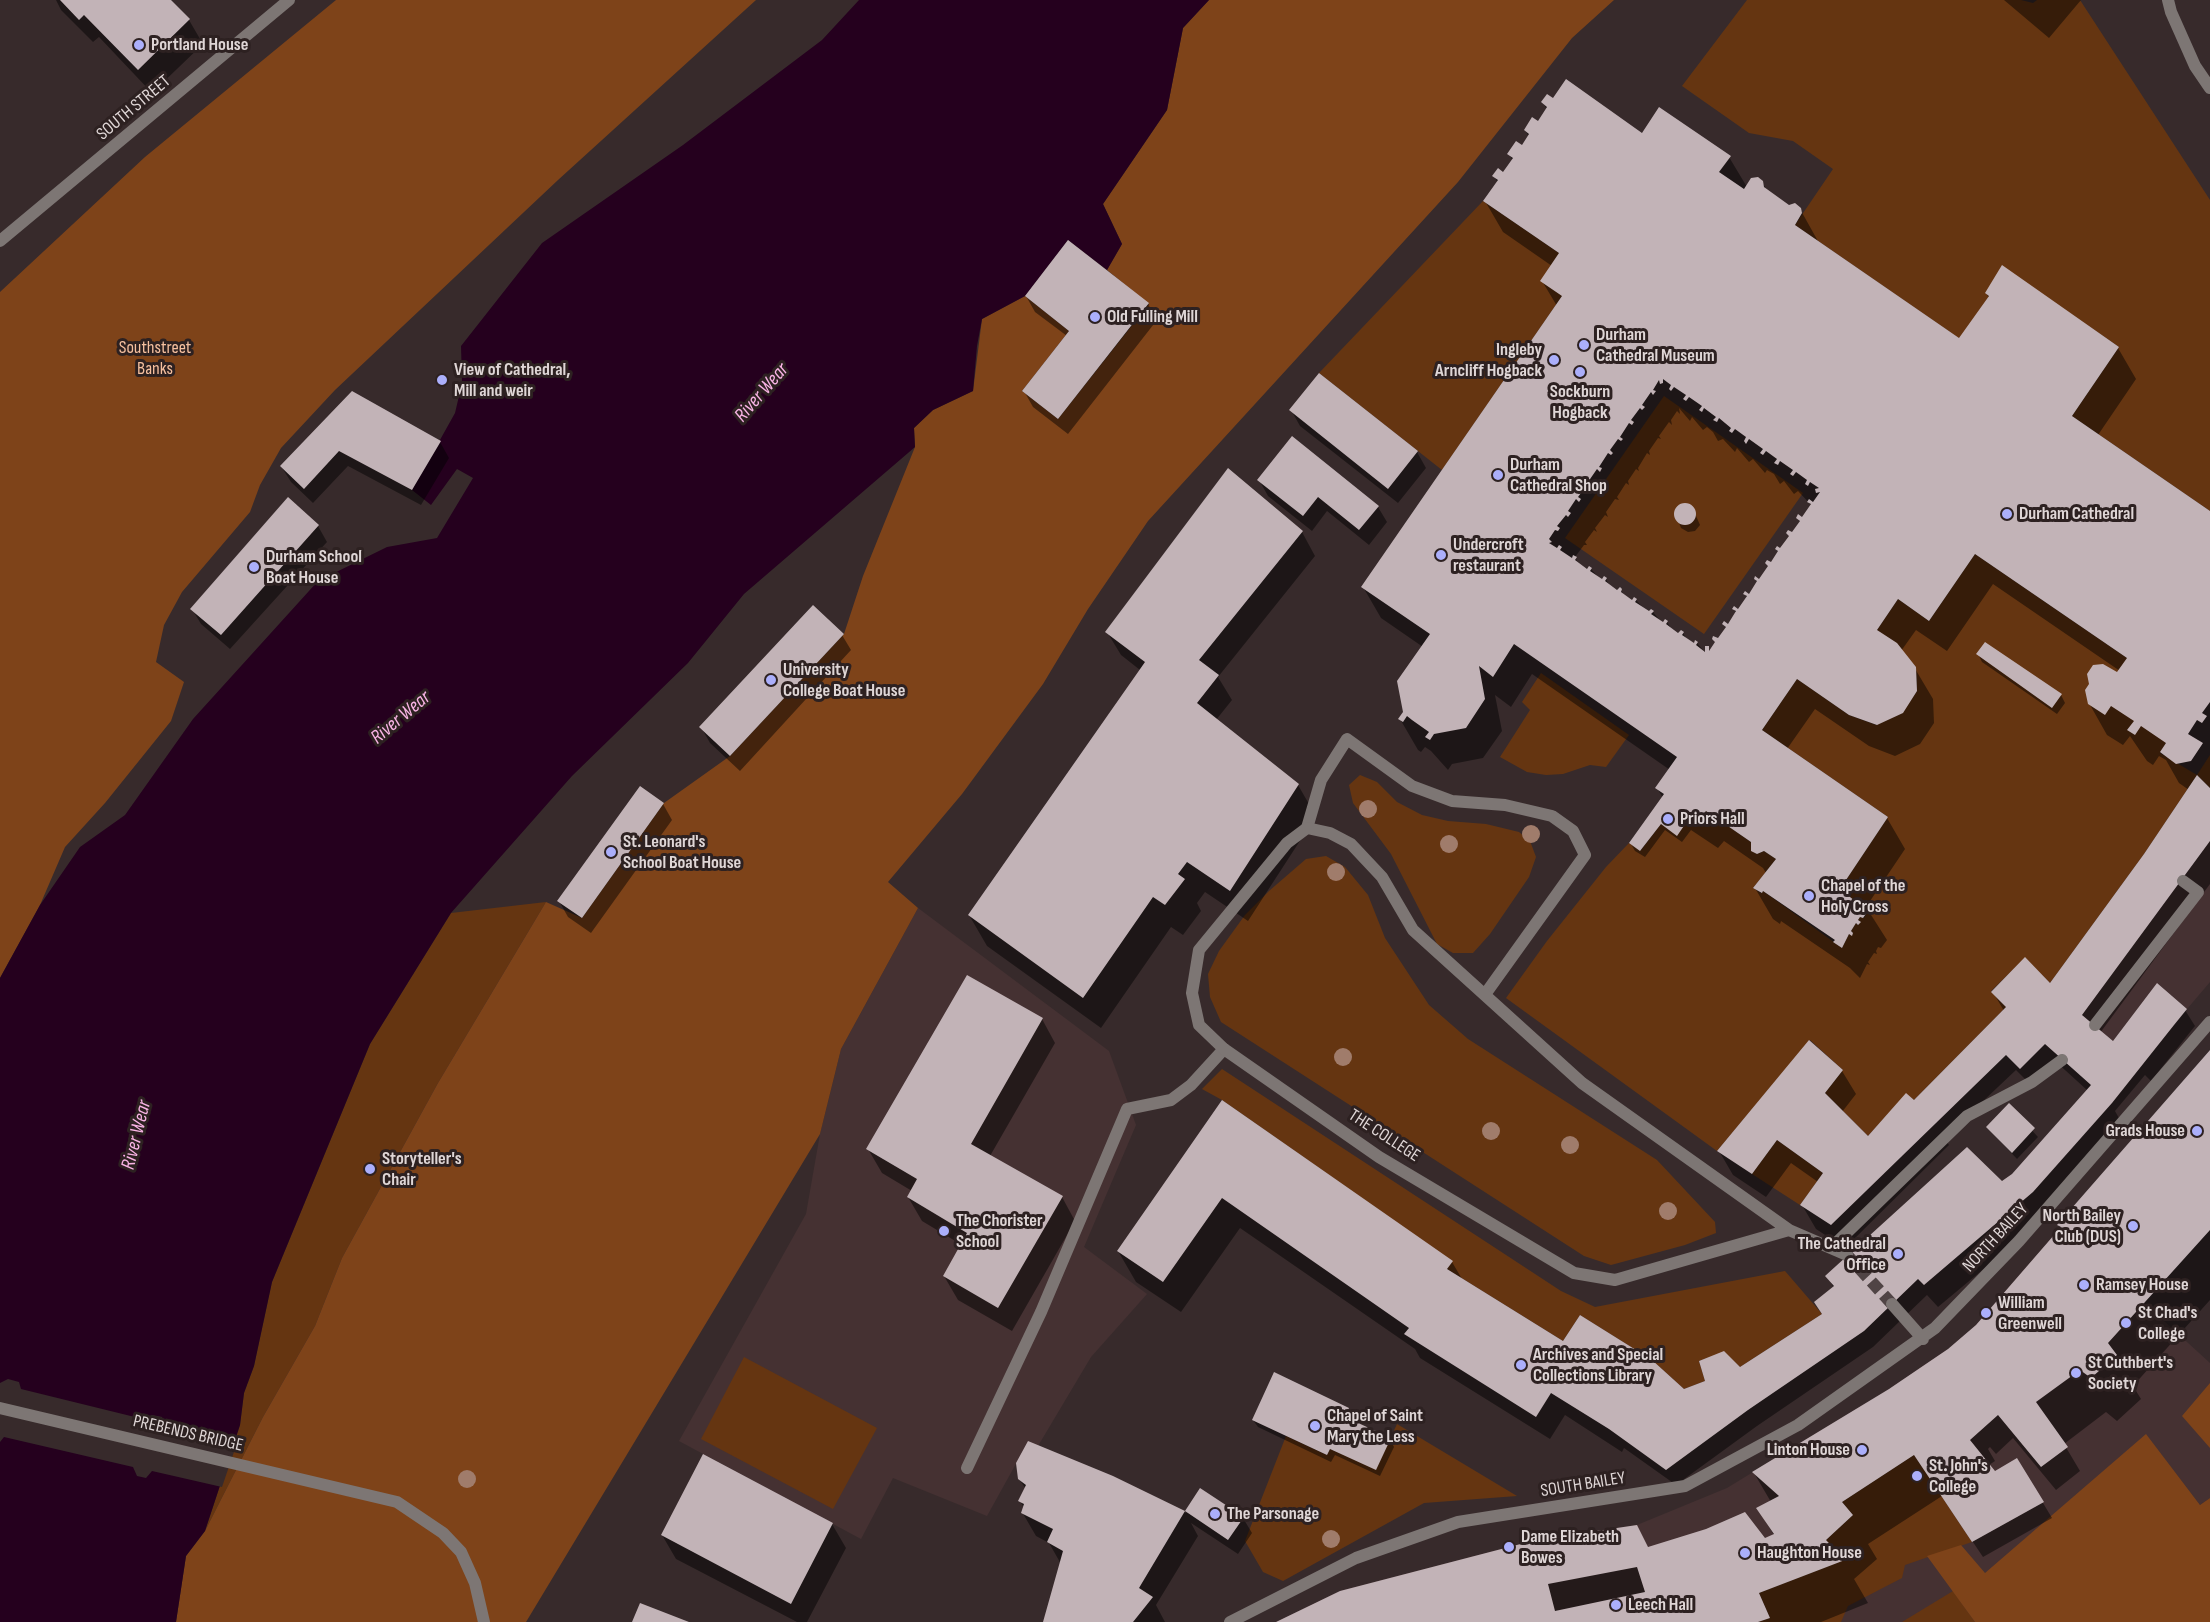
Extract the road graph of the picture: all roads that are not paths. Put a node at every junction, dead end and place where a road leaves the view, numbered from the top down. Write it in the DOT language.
graph roads {
  1 [pos="289,0"];
  2 [pos="2168,0"];
  3 [pos="2210,88"];
  4 [pos="0,241"];
  5 [pos="1307,828"];
  6 [pos="2182,881"];
  7 [pos="1485,993"];
  8 [pos="2210,1022"];
  9 [pos="2095,1025"];
  10 [pos="1224,1049"];
  11 [pos="2062,1060"];
  12 [pos="1789,1230"];
  13 [pos="1832,1247"];
  14 [pos="1847,1255"];
  15 [pos="1892,1304"];
  16 [pos="1923,1339"];
  17 [pos="0,1408"];
  18 [pos="968,1468"];
  19 [pos="484,1622"];
  20 [pos="1230,1622"];
  1 -- 4 [label="street, SOUTH STREET"];
  2 -- 3 [label="street"];
  5 -- 7 [label="street"];
  5 -- 7 [label="street"];
  5 -- 10 [label="street, THE COLLEGE"];
  6 -- 9 [label="street"];
  7 -- 12 [label="street"];
  8 -- 16 [label="street, NORTH BAILEY"];
  10 -- 12 [label="street, THE COLLEGE"];
  10 -- 18 [label="street"];
  11 -- 13 [label="street"];
  12 -- 13 [label="street"];
  13 -- 14 [label="street"];
  15 -- 16 [label="street"];
  16 -- 20 [label="street, SOUTH BAILEY"];
  17 -- 19 [label="street, PREBENDS BRIDGE"];
}
